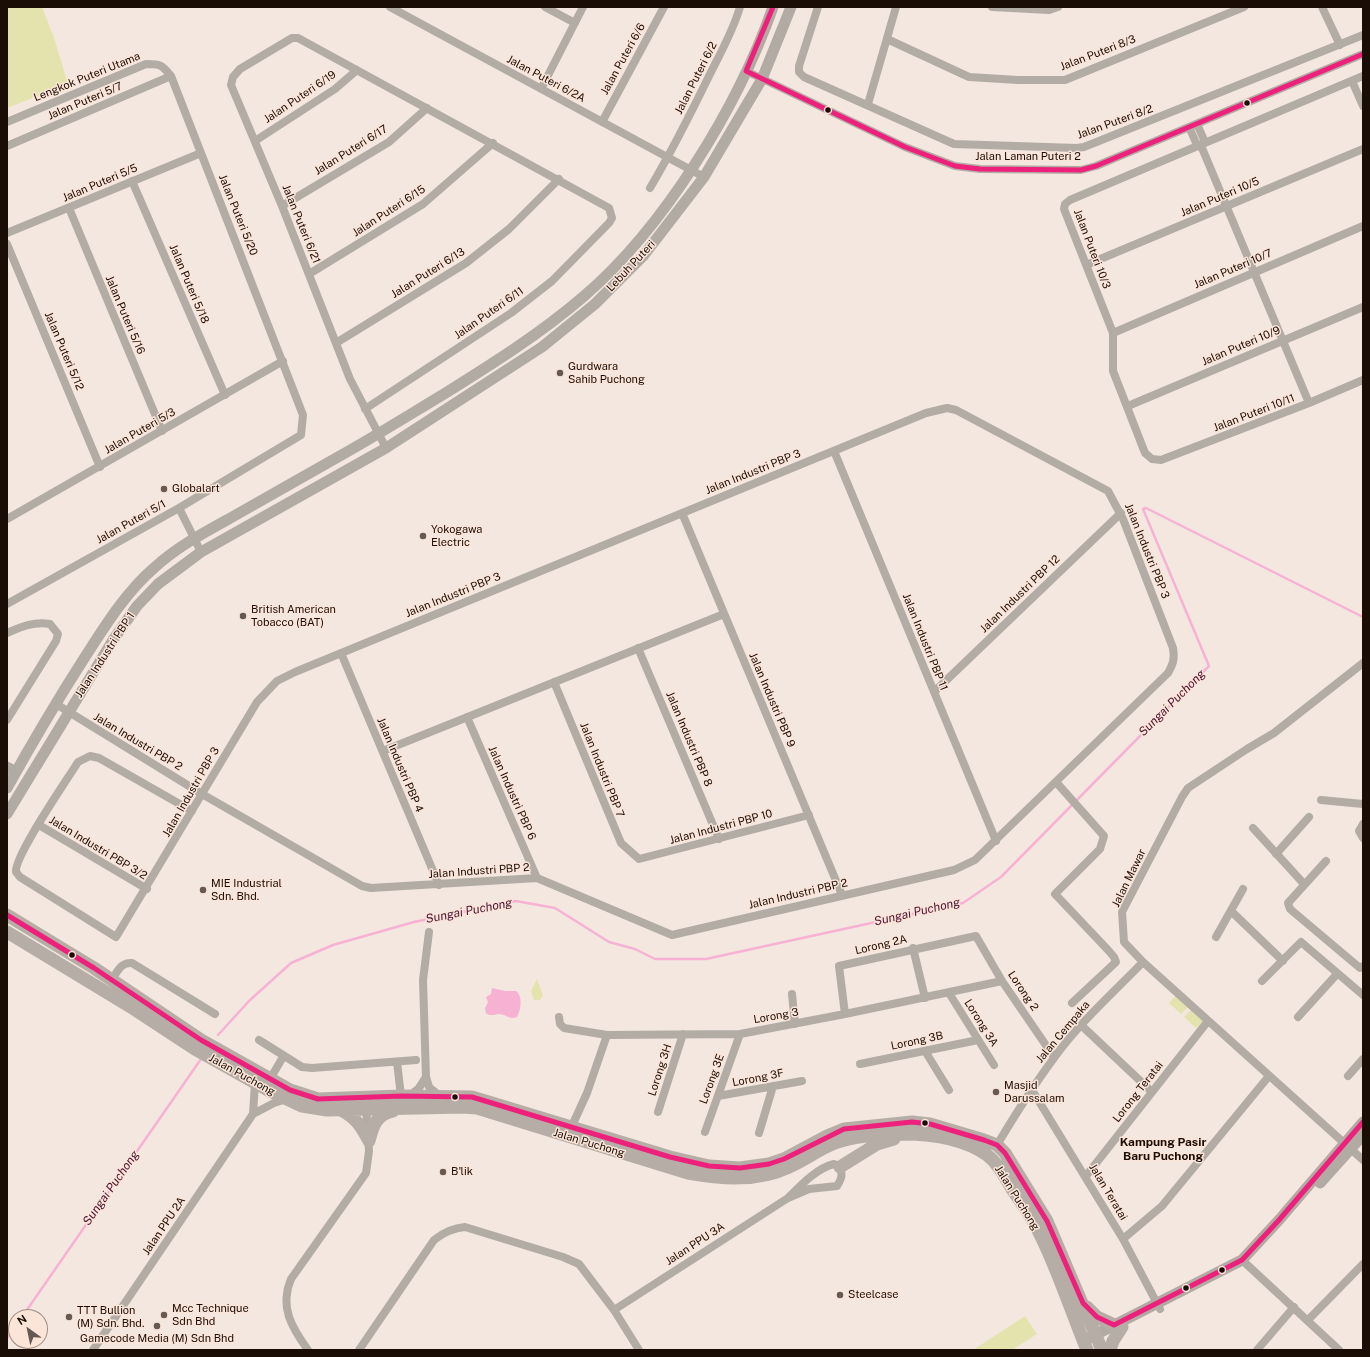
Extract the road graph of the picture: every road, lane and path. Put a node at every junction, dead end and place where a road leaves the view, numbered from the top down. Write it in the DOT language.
graph roads {
  1 [pos="390,7"];
  2 [pos="545,7"];
  3 [pos="583,7"];
  4 [pos="664,7"];
  5 [pos="740,7"];
  6 [pos="773,7"];
  7 [pos="791,7"];
  8 [pos="818,7"];
  9 [pos="896,7"];
  10 [pos="992,7"];
  11 [pos="1058,7"];
  12 [pos="1244,7"];
  13 [pos="1322,7"];
  14 [pos="575,23"];
  15 [pos="1363,35"];
  16 [pos="887,39"];
  17 [pos="1340,45"];
  18 [pos="1363,54"];
  19 [pos="357,70"];
  20 [pos="746,71"];
  21 [pos="171,76"];
  22 [pos="1363,76"];
  23 [pos="762,79"];
  24 [pos="1352,80"];
  25 [pos="541,89"];
  26 [pos="868,104"];
  27 [pos="1363,106"];
  28 [pos="427,108"];
  29 [pos="7,122"];
  30 [pos="602,122"];
  31 [pos="1193,126"];
  32 [pos="255,141"];
  33 [pos="493,143"];
  34 [pos="1201,145"];
  35 [pos="7,146"];
  36 [pos="1363,149"];
  37 [pos="201,153"];
  38 [pos="668,158"];
  39 [pos="691,170"];
  40 [pos="704,177"];
  41 [pos="559,179"];
  42 [pos="132,181"];
  43 [pos="650,188"];
  44 [pos="282,206"];
  45 [pos="1226,206"];
  46 [pos="69,208"];
  47 [pos="1363,226"];
  48 [pos="7,233"];
  49 [pos="7,244"];
  50 [pos="1086,265"];
  51 [pos="1254,272"];
  52 [pos="309,274"];
  53 [pos="1363,307"];
  54 [pos="1113,333"];
  55 [pos="1283,341"];
  56 [pos="336,343"];
  57 [pos="283,361"];
  58 [pos="1363,380"];
  59 [pos="225,395"];
  60 [pos="1309,403"];
  61 [pos="1128,406"];
  62 [pos="365,409"];
  63 [pos="376,430"];
  64 [pos="162,431"];
  65 [pos="386,448"];
  66 [pos="834,451"];
  67 [pos="1152,459"];
  68 [pos="100,467"];
  69 [pos="179,508"];
  70 [pos="682,513"];
  71 [pos="1121,513"];
  72 [pos="7,519"];
  73 [pos="194,538"];
  74 [pos="201,552"];
  75 [pos="7,604"];
  76 [pos="724,614"];
  77 [pos="7,633"];
  78 [pos="638,648"];
  79 [pos="341,654"];
  80 [pos="1363,663"];
  81 [pos="554,682"];
  82 [pos="934,692"];
  83 [pos="56,704"];
  84 [pos="69,712"];
  85 [pos="467,717"];
  86 [pos="7,720"];
  87 [pos="383,751"];
  88 [pos="11,770"];
  89 [pos="1056,782"];
  90 [pos="7,788"];
  91 [pos="202,794"];
  92 [pos="1321,800"];
  93 [pos="1363,804"];
  94 [pos="192,811"];
  95 [pos="7,814"];
  96 [pos="809,815"];
  97 [pos="1309,817"];
  98 [pos="1363,824"];
  99 [pos="39,825"];
  100 [pos="1253,828"];
  101 [pos="1363,838"];
  102 [pos="719,839"];
  103 [pos="996,841"];
  104 [pos="1276,854"];
  105 [pos="639,859"];
  106 [pos="1326,861"];
  107 [pos="537,878"];
  108 [pos="1304,884"];
  109 [pos="439,885"];
  110 [pos="147,889"];
  111 [pos="1243,889"];
  112 [pos="842,895"];
  113 [pos="1231,911"];
  114 [pos="7,915"];
  115 [pos="7,932"];
  116 [pos="429,932"];
  117 [pos="976,936"];
  118 [pos="1216,937"];
  119 [pos="913,948"];
  120 [pos="1283,961"];
  121 [pos="1143,962"];
  122 [pos="1363,966"];
  123 [pos="1337,974"];
  124 [pos="112,979"];
  125 [pos="1002,981"];
  126 [pos="1262,982"];
  127 [pos="949,993"];
  128 [pos="792,994"];
  129 [pos="1363,995"];
  130 [pos="925,998"];
  131 [pos="1072,1003"];
  132 [pos="215,1014"];
  133 [pos="845,1014"];
  134 [pos="559,1016"];
  135 [pos="1298,1017"];
  136 [pos="1208,1021"];
  137 [pos="795,1024"];
  138 [pos="1081,1025"];
  139 [pos="683,1034"];
  140 [pos="740,1034"];
  141 [pos="607,1035"];
  142 [pos="259,1040"];
  143 [pos="978,1040"];
  144 [pos="198,1044"];
  145 [pos="925,1051"];
  146 [pos="220,1057"];
  147 [pos="283,1057"];
  148 [pos="1054,1057"];
  149 [pos="1363,1059"];
  150 [pos="416,1060"];
  151 [pos="397,1062"];
  152 [pos="860,1064"];
  153 [pos="994,1065"];
  154 [pos="1269,1076"];
  155 [pos="1348,1076"];
  156 [pos="426,1077"];
  157 [pos="270,1079"];
  158 [pos="802,1080"];
  159 [pos="255,1083"];
  160 [pos="773,1086"];
  161 [pos="949,1090"];
  162 [pos="1032,1090"];
  163 [pos="1152,1092"];
  164 [pos="440,1096"];
  165 [pos="718,1096"];
  166 [pos="286,1099"];
  167 [pos="406,1100"];
  168 [pos="366,1104"];
  169 [pos="341,1110"];
  170 [pos="658,1112"];
  171 [pos="253,1114"];
  172 [pos="1363,1122"];
  173 [pos="571,1128"];
  174 [pos="705,1132"];
  175 [pos="758,1133"];
  176 [pos="919,1134"];
  177 [pos="1363,1135"];
  178 [pos="369,1141"];
  179 [pos="998,1145"];
  180 [pos="1348,1146"];
  181 [pos="1363,1160"];
  182 [pos="840,1167"];
  183 [pos="1086,1176"];
  184 [pos="788,1198"];
  185 [pos="1123,1239"];
  186 [pos="1244,1262"];
  187 [pos="1363,1264"];
  188 [pos="1083,1303"];
  189 [pos="1159,1307"];
  190 [pos="1294,1308"];
  191 [pos="614,1310"];
  192 [pos="1308,1320"];
  193 [pos="1118,1326"];
  194 [pos="1098,1341"];
  195 [pos="1085,1346"];
  196 [pos="93,1350"];
  197 [pos="308,1350"];
  198 [pos="359,1350"];
  199 [pos="639,1350"];
  200 [pos="1110,1350"];
  201 [pos="1257,1350"];
  202 [pos="1339,1350"];
  1 -- 25 [label="street, Jalan Puteri 6/2A"];
  2 -- 14 [label="street"];
  3 -- 14 [label="street"];
  4 -- 30 [label="street, Jalan Puteri 6/6"];
  5 -- 38 [label="street, Jalan Puteri 6/2"];
  6 -- 20 [label="main road, Lebuh Puteri"];
  7 -- 23 [label="main road, Lebuh Puteri"];
  8 -- 26 [label="street, Jalan Puteri 8/2"];
  9 -- 16 [label="street"];
  10 -- 11 [label="street"];
  12 -- 16 [label="street, Jalan Puteri 8/3"];
  13 -- 17 [label="street"];
  14 -- 25 [label="street"];
  15 -- 17 [label="street, Jalan Puteri 8/2"];
  16 -- 26 [label="street"];
  17 -- 26 [label="street, Jalan Puteri 8/2"];
  18 -- 31 [label="street, Jalan Laman Puteri 2"];
  19 -- 28 [label="street"];
  19 -- 32 [label="street, Jalan Puteri 6/19"];
  19 -- 32 [label="street, Jalan Puteri 6/21"];
  20 -- 23 [label="street, Jalan Laman Puteri 2"];
  20 -- 39 [label="main road, Lebuh Puteri"];
  21 -- 29 [label="street, Lengkok Puteri Utama"];
  21 -- 35 [label="street, Jalan Puteri 5/7"];
  21 -- 37 [label="street, Jalan Puteri 5/20"];
  22 -- 24 [label="street, Jalan Puteri 10/3"];
  23 -- 31 [label="street, Jalan Laman Puteri 2"];
  23 -- 40 [label="main road, Lebuh Puteri"];
  24 -- 27 [label="street"];
  24 -- 34 [label="street, Jalan Puteri 10/3"];
  25 -- 30 [label="street, Jalan Puteri 6/2A"];
  28 -- 33 [label="street"];
  28 -- 44 [label="street, Jalan Puteri 6/17"];
  30 -- 38 [label="street, Jalan Puteri 6/2A"];
  31 -- 34 [label="street"];
  32 -- 44 [label="street, Jalan Puteri 6/21"];
  33 -- 41 [label="street"];
  33 -- 52 [label="street, Jalan Puteri 6/15"];
  34 -- 45 [label="street"];
  34 -- 50 [label="street, Jalan Puteri 10/3"];
  36 -- 45 [label="street, Jalan Puteri 10/5"];
  37 -- 42 [label="street, Jalan Puteri 5/5"];
  37 -- 57 [label="street, Jalan Puteri 5/20"];
  38 -- 39 [label="street, Jalan Puteri 6/2A"];
  38 -- 43 [label="street, Jalan Puteri 6/2"];
  39 -- 40 [label="street, Jalan Puteri 6/2A"];
  39 -- 63 [label="main road, Lebuh Puteri"];
  40 -- 65 [label="main road, Lebuh Puteri"];
  41 -- 56 [label="street, Jalan Puteri 6/13"];
  41 -- 62 [label="street, Jalan Puteri 6/11"];
  42 -- 46 [label="street, Jalan Puteri 5/5"];
  42 -- 59 [label="street, Jalan Puteri 5/18"];
  44 -- 52 [label="street, Jalan Puteri 6/21"];
  45 -- 50 [label="street, Jalan Puteri 10/5"];
  45 -- 51 [label="street"];
  46 -- 48 [label="street, Jalan Puteri 5/5"];
  46 -- 64 [label="street, Jalan Puteri 5/16"];
  47 -- 51 [label="street, Jalan Puteri 10/7"];
  49 -- 68 [label="street, Jalan Puteri 5/12"];
  50 -- 54 [label="street, Jalan Puteri 10/3"];
  51 -- 54 [label="street, Jalan Puteri 10/7"];
  51 -- 55 [label="street"];
  52 -- 56 [label="street, Jalan Puteri 6/21"];
  53 -- 55 [label="street, Jalan Puteri 10/9"];
  54 -- 61 [label="street, Jalan Puteri 10/3"];
  55 -- 60 [label="street"];
  55 -- 61 [label="street, Jalan Puteri 10/9"];
  56 -- 62 [label="street, Jalan Puteri 6/21"];
  57 -- 59 [label="street, Jalan Puteri 5/3"];
  57 -- 69 [label="street, Jalan Puteri 5/1"];
  58 -- 60 [label="street, Jalan Puteri 10/11"];
  59 -- 64 [label="street, Jalan Puteri 5/3"];
  60 -- 67 [label="street, Jalan Puteri 10/11"];
  61 -- 67 [label="street, Jalan Puteri 10/3"];
  62 -- 63 [label="street, Jalan Puteri 6/21"];
  63 -- 65 [label="street, Jalan Puteri 6/21"];
  63 -- 73 [label="main road, Jalan Industri PBP 1"];
  64 -- 68 [label="street, Jalan Puteri 5/3"];
  65 -- 74 [label="main road, Jalan Industri PBP 1"];
  66 -- 70 [label="street, Jalan Industri PBP 3"];
  66 -- 71 [label="street, Jalan Industri PBP 3"];
  66 -- 82 [label="street, Jalan Industri PBP 11"];
  68 -- 72 [label="street, Jalan Puteri 5/3"];
  69 -- 73 [label="street"];
  69 -- 75 [label="street, Jalan Puteri 5/1"];
  70 -- 76 [label="street, Jalan Industri PBP 9"];
  70 -- 79 [label="street, Jalan Industri PBP 3"];
  71 -- 82 [label="street, Jalan Industri PBP 12"];
  71 -- 89 [label="street, Jalan Industri PBP 3"];
  73 -- 74 [label="street"];
  73 -- 83 [label="main road, Jalan Industri PBP 1"];
  74 -- 84 [label="main road, Jalan Industri PBP 1"];
  76 -- 78 [label="street"];
  76 -- 96 [label="street, Jalan Industri PBP 9"];
  77 -- 86 [label="street"];
  78 -- 81 [label="street"];
  78 -- 102 [label="street, Jalan Industri PBP 8"];
  79 -- 87 [label="street, Jalan Industri PBP 4"];
  79 -- 91 [label="street, Jalan Industri PBP 3"];
  80 -- 121 [label="street, Jalan Mawar"];
  81 -- 85 [label="street"];
  81 -- 105 [label="street, Jalan Industri PBP 7"];
  82 -- 103 [label="street, Jalan Industri PBP 11"];
  83 -- 84 [label="street, Jalan Industri PBP 2"];
  83 -- 88 [label="main road, Jalan Industri PBP 1"];
  84 -- 91 [label="street, Jalan Industri PBP 2"];
  84 -- 95 [label="main road, Jalan Industri PBP 1"];
  85 -- 87 [label="street"];
  85 -- 107 [label="street, Jalan Industri PBP 6"];
  87 -- 109 [label="street, Jalan Industri PBP 4"];
  88 -- 90 [label="main road, Jalan Industri PBP 1"];
  89 -- 103 [label="street, Jalan Industri PBP 3"];
  89 -- 131 [label="street"];
  91 -- 94 [label="street, Jalan Industri PBP 3"];
  91 -- 109 [label="street, Jalan Industri PBP 2"];
  92 -- 93 [label="street"];
  94 -- 99 [label="street"];
  94 -- 110 [label="street, Jalan Industri PBP 3"];
  96 -- 102 [label="street, Jalan Industri PBP 10"];
  96 -- 112 [label="street, Jalan Industri PBP 9"];
  97 -- 104 [label="street"];
  98 -- 101 [label="street"];
  99 -- 110 [label="street, Jalan Industri PBP 3/2"];
  99 -- 110 [label="street, Jalan Industri PBP 3"];
  100 -- 104 [label="street"];
  102 -- 105 [label="street, Jalan Industri PBP 10"];
  103 -- 112 [label="street, Jalan Industri PBP 2"];
  104 -- 108 [label="street"];
  106 -- 108 [label="street"];
  107 -- 109 [label="street, Jalan Industri PBP 2"];
  107 -- 112 [label="street, Jalan Industri PBP 2"];
  108 -- 122 [label="street"];
  111 -- 113 [label="street"];
  113 -- 118 [label="street"];
  113 -- 120 [label="street"];
  114 -- 124 [label="main road, Jalan Puchong"];
  115 -- 144 [label="main road, Jalan Puchong"];
  116 -- 156 [label="street"];
  117 -- 119 [label="street, Lorong 2A"];
  117 -- 125 [label="street, Lorong 2"];
  119 -- 130 [label="street"];
  119 -- 133 [label="street, Lorong 2A"];
  120 -- 123 [label="street"];
  120 -- 126 [label="street"];
  121 -- 136 [label="street, Jalan Mawar"];
  121 -- 138 [label="street, Jalan Cempaka"];
  123 -- 129 [label="street"];
  123 -- 135 [label="street"];
  124 -- 132 [label="street"];
  124 -- 144 [label="main road, Jalan Puchong"];
  125 -- 127 [label="street, Lorong 3"];
  125 -- 148 [label="street, Lorong 2"];
  127 -- 130 [label="street, Lorong 3"];
  127 -- 143 [label="street, Lorong 3A"];
  128 -- 137 [label="street"];
  130 -- 133 [label="street, Lorong 3"];
  133 -- 137 [label="street, Lorong 3"];
  134 -- 141 [label="street, Lorong 3"];
  136 -- 154 [label="street, Jalan Mawar"];
  136 -- 163 [label="street, Lorong Teratai"];
  137 -- 140 [label="street, Lorong 3"];
  138 -- 148 [label="street, Jalan Cempaka"];
  138 -- 163 [label="street"];
  139 -- 140 [label="street, Lorong 3"];
  139 -- 141 [label="street, Lorong 3"];
  139 -- 170 [label="street, Lorong 3H"];
  140 -- 165 [label="street, Lorong 3E"];
  141 -- 173 [label="street"];
  142 -- 147 [label="street"];
  143 -- 145 [label="street, Lorong 3B"];
  143 -- 153 [label="street, Lorong 3A"];
  144 -- 146 [label="main road, Jalan Puchong"];
  145 -- 152 [label="street, Lorong 3B"];
  145 -- 161 [label="street"];
  146 -- 157 [label="main road, Jalan Puchong"];
  146 -- 159 [label="main road, Jalan Puchong"];
  147 -- 151 [label="street"];
  147 -- 157 [label="street"];
  148 -- 162 [label="street, Jalan Cempaka"];
  149 -- 155 [label="street"];
  150 -- 151 [label="street"];
  151 -- 167 [label="street"];
  154 -- 180 [label="street, Jalan Mawar"];
  154 -- 185 [label="street"];
  156 -- 164 [label="street"];
  156 -- 167 [label="street"];
  157 -- 168 [label="main road, Jalan Puchong"];
  158 -- 160 [label="street, Lorong 3F"];
  159 -- 166 [label="main road, Jalan Puchong"];
  159 -- 171 [label="street"];
  160 -- 165 [label="street, Lorong 3F"];
  160 -- 175 [label="street"];
  162 -- 179 [label="street, Jalan Cempaka"];
  162 -- 183 [label="street, Jalan Teratai"];
  163 -- 183 [label="street, Lorong Teratai"];
  164 -- 167 [label="main road, Jalan Puchong"];
  164 -- 173 [label="main road, Jalan Puchong"];
  165 -- 174 [label="street, Lorong 3E"];
  166 -- 169 [label="main road, Jalan Puchong"];
  166 -- 171 [label="street"];
  167 -- 168 [label="main road, Jalan Puchong"];
  167 -- 176 [label="main road, Jalan Puchong"];
  167 -- 178 [label="main road"];
  168 -- 169 [label="main road, Jalan Puchong"];
  168 -- 178 [label="street"];
  169 -- 178 [label="main road"];
  171 -- 196 [label="street, Jalan PPU 2A"];
  172 -- 180 [label="main road"];
  173 -- 179 [label="main road, Jalan Puchong"];
  176 -- 182 [label="main road"];
  176 -- 195 [label="main road, Jalan Puchong"];
  177 -- 180 [label="main road"];
  178 -- 197 [label="street"];
  179 -- 188 [label="main road, Jalan Puchong"];
  180 -- 181 [label="street, Jalan Mawar"];
  180 -- 186 [label="main road"];
  182 -- 184 [label="street, Jalan PPU 3A"];
  182 -- 184 [label="street, Jalan PPU 3A"];
  183 -- 185 [label="street, Jalan Teratai"];
  184 -- 191 [label="street, Jalan PPU 3A"];
  185 -- 189 [label="street, Jalan Teratai"];
  186 -- 189 [label="main road"];
  186 -- 190 [label="street"];
  187 -- 192 [label="street"];
  188 -- 193 [label="main road"];
  188 -- 194 [label="main road, Jalan Puchong"];
  189 -- 193 [label="main road"];
  190 -- 192 [label="street"];
  190 -- 201 [label="street"];
  191 -- 198 [label="street"];
  191 -- 199 [label="street"];
  192 -- 202 [label="street"];
  193 -- 194 [label="main road"];
  193 -- 200 [label="main road"];
  194 -- 195 [label="main road"];
}
